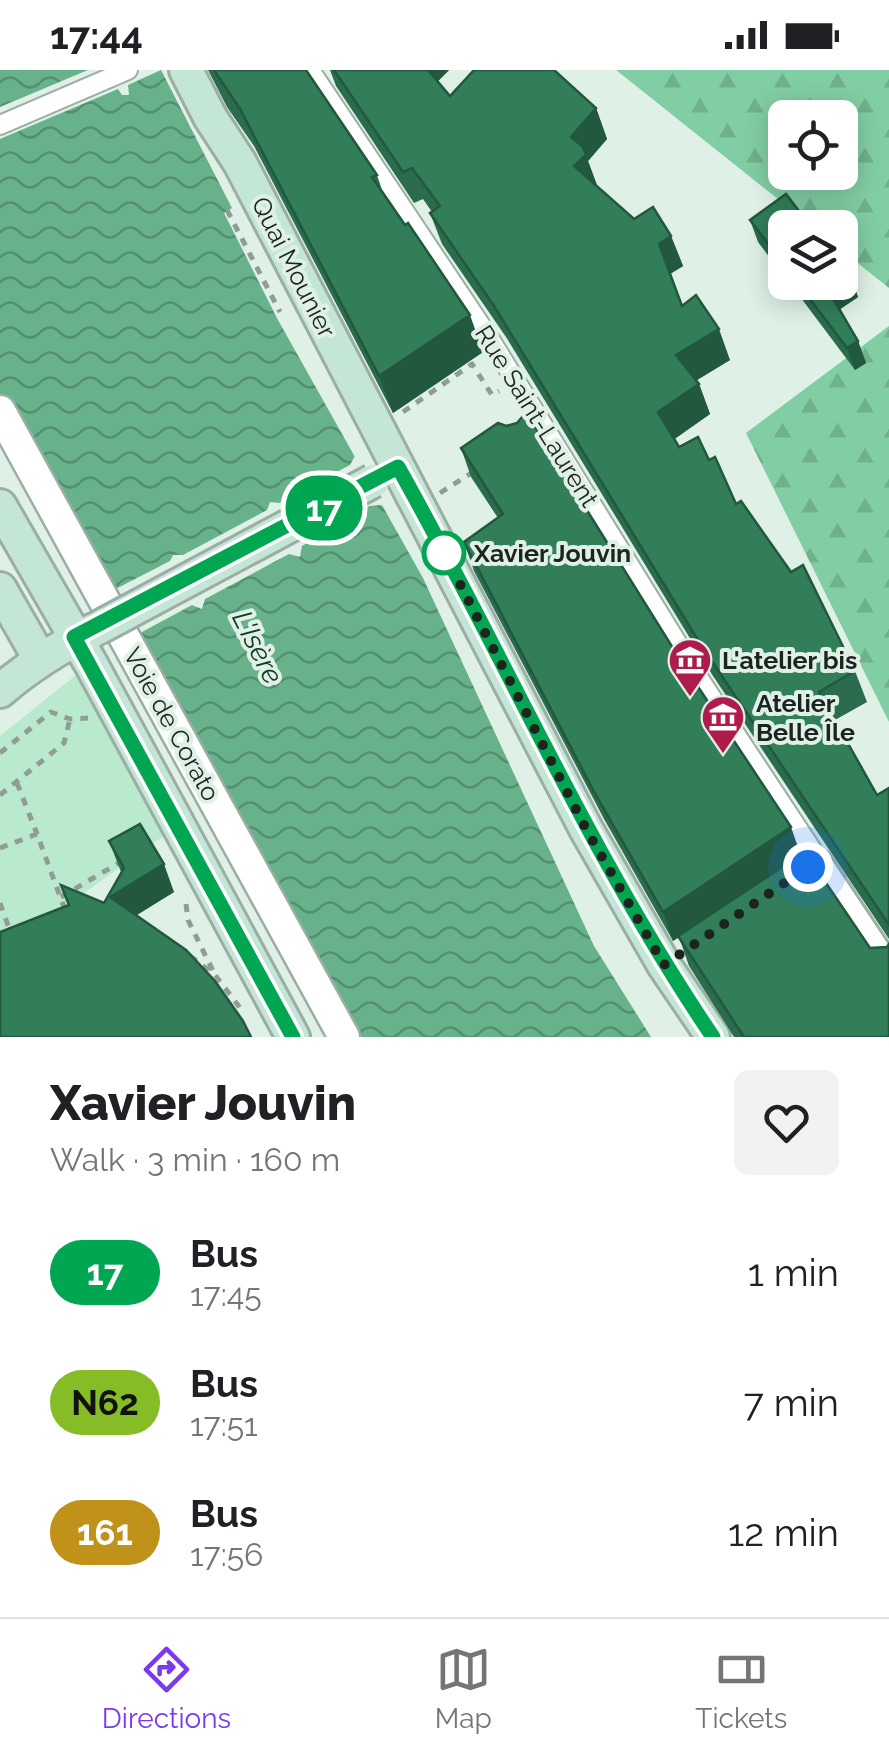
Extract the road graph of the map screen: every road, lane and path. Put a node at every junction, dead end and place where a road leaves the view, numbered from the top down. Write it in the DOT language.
graph roads {
  1 [pos="128,70"];
  2 [pos="186,70"];
  3 [pos="310,70"];
  4 [pos="0,125"];
  5 [pos="227,210"];
  6 [pos="280,312"];
  7 [pos="492,395"];
  8 [pos="0,411"];
  9 [pos="391,421"];
  10 [pos="486,464"];
  11 [pos="386,474"];
  12 [pos="429,496"];
  13 [pos="0,506"];
  14 [pos="0,589"];
  15 [pos="86,632"];
  16 [pos="40,659"];
  17 [pos="0,691"];
  18 [pos="94,718"];
  19 [pos="70,720"];
  20 [pos="0,753"];
  21 [pos="17,783"];
  22 [pos="0,795"];
  23 [pos="37,834"];
  24 [pos="0,848"];
  25 [pos="128,858"];
  26 [pos="820,862"];
  27 [pos="61,897"];
  28 [pos="763,897"];
  29 [pos="0,903"];
  30 [pos="66,910"];
  31 [pos="10,931"];
  32 [pos="0,935"];
  33 [pos="14,942"];
  34 [pos="189,956"];
  35 [pos="889,966"];
  36 [pos="254,1026"];
  37 [pos="293,1037"];
  38 [pos="344,1037"];
  39 [pos="713,1037"];
  1 -- 4 [label="street"];
  2 -- 11 [label="main road, Quai Mounier"];
  3 -- 26 [label="street, Rue Saint-Laurent"];
  5 -- 6 [label="path"];
  7 -- 9 [label="path"];
  8 -- 38 [label="street, Voie de Corato"];
  10 -- 12 [label="path"];
  11 -- 15 [label="main road, bridge"];
  11 -- 39 [label="main road, Quai Mounier"];
  13 -- 15 [label="main road"];
  14 -- 16 [label="main road"];
  15 -- 16 [label="main road"];
  15 -- 37 [label="main road"];
  16 -- 17 [label="main road"];
  18 -- 19 [label="path"];
  19 -- 20 [label="path"];
  19 -- 21 [label="path"];
  21 -- 22 [label="path"];
  21 -- 23 [label="path"];
  23 -- 24 [label="path"];
  23 -- 27 [label="path"];
  25 -- 27 [label="path"];
  26 -- 28 [label="street"];
  26 -- 35 [label="street, Rue Saint-Laurent"];
  27 -- 30 [label="path"];
  29 -- 31 [label="path"];
  31 -- 32 [label="path"];
  31 -- 33 [label="path"];
  34 -- 36 [label="path"];
}
